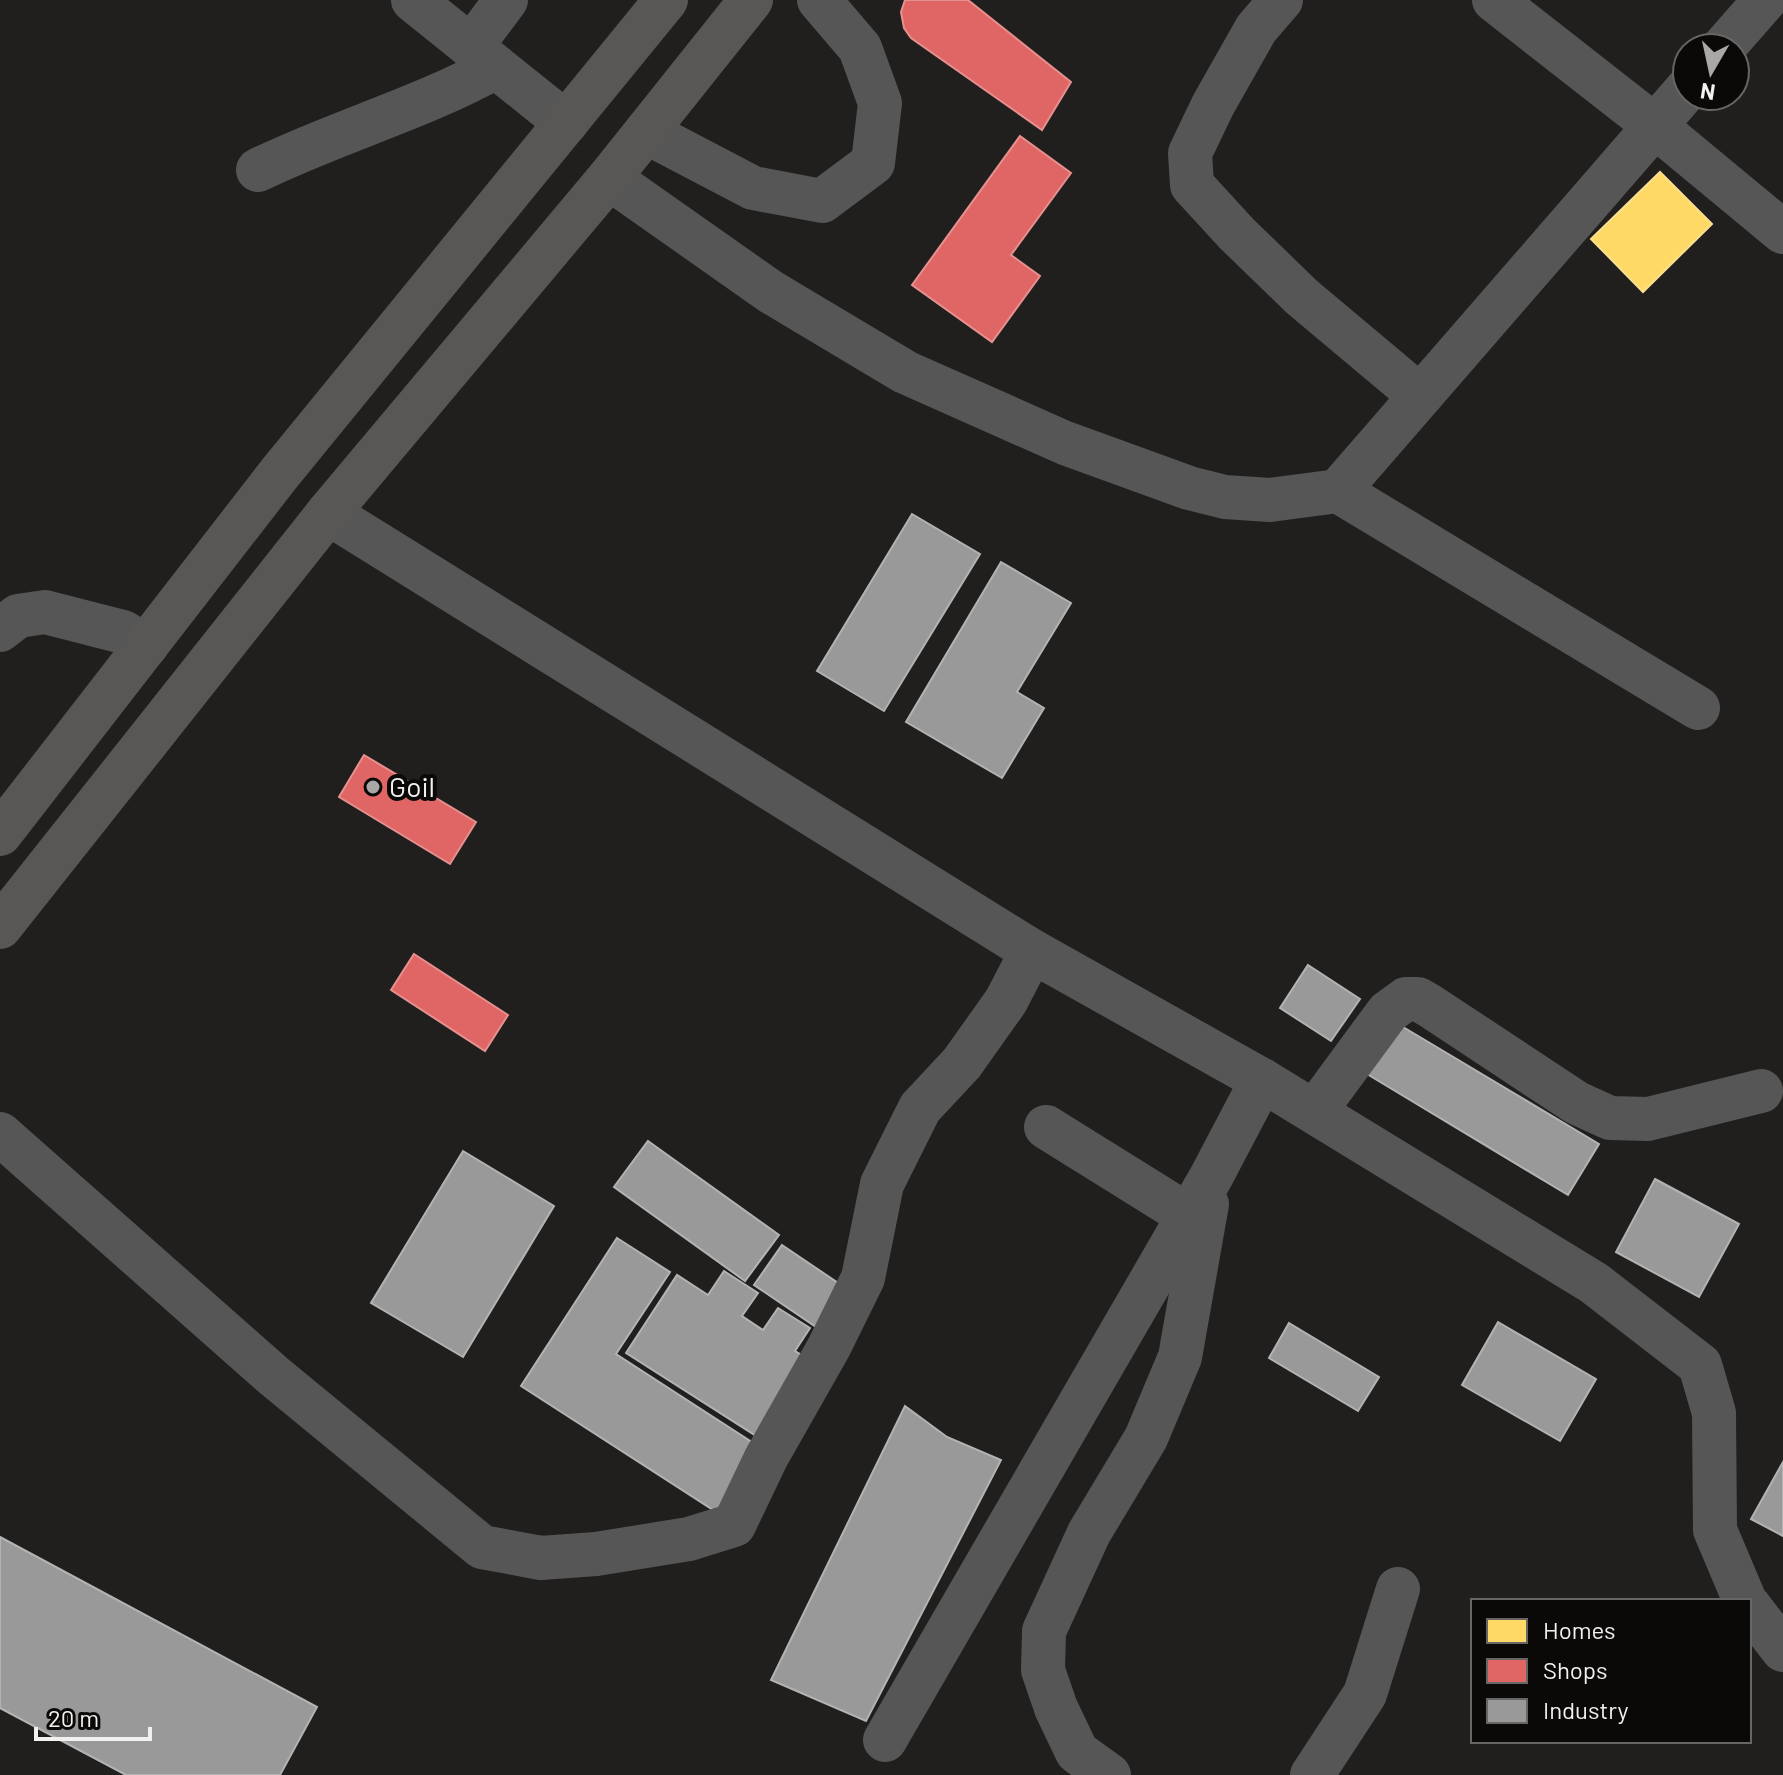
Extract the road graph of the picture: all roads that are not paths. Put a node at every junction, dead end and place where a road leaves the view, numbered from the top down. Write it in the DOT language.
graph roads {
  1 [pos="413,0"];
  2 [pos="506,0"];
  3 [pos="666,0"];
  4 [pos="751,0"];
  5 [pos="819,0"];
  6 [pos="1281,0"];
  7 [pos="1494,0"];
  8 [pos="1765,0"];
  9 [pos="1737,32"];
  10 [pos="484,57"];
  11 [pos="1671,108"];
  12 [pos="566,123"];
  13 [pos="1655,126"];
  14 [pos="646,132"];
  15 [pos="258,170"];
  16 [pos="609,178"];
  17 [pos="1783,232"];
  18 [pos="1420,396"];
  19 [pos="1338,491"];
  20 [pos="328,513"];
  21 [pos="0,630"];
  22 [pos="146,646"];
  23 [pos="1698,708"];
  24 [pos="0,834"];
  25 [pos="0,927"];
  26 [pos="1032,951"];
  27 [pos="1262,1080"];
  28 [pos="1761,1091"];
  29 [pos="1315,1111"];
  30 [pos="1046,1127"];
  31 [pos="0,1134"];
  32 [pos="1211,1177"];
  33 [pos="1189,1216"];
  34 [pos="1398,1589"];
  35 [pos="1745,1599"];
  36 [pos="1751,1608"];
  37 [pos="1783,1650"];
  38 [pos="885,1740"];
  39 [pos="1109,1775"];
  40 [pos="1312,1775"];
  1 -- 10 [label="street"];
  2 -- 10 [label="street"];
  3 -- 12 [label="main road"];
  4 -- 14 [label="main road"];
  5 -- 14 [label="street"];
  6 -- 18 [label="street"];
  7 -- 13 [label="street"];
  8 -- 9 [label="street"];
  10 -- 12 [label="street"];
  10 -- 15 [label="street"];
  11 -- 13 [label="street"];
  12 -- 22 [label="main road"];
  13 -- 17 [label="street"];
  13 -- 18 [label="street"];
  14 -- 16 [label="main road"];
  16 -- 19 [label="street"];
  16 -- 20 [label="main road"];
  18 -- 19 [label="street"];
  19 -- 23 [label="street"];
  20 -- 25 [label="main road"];
  20 -- 26 [label="street"];
  21 -- 22 [label="street"];
  22 -- 24 [label="main road"];
  26 -- 27 [label="street"];
  26 -- 31 [label="street"];
  27 -- 29 [label="street"];
  27 -- 32 [label="street"];
  28 -- 29 [label="street"];
  29 -- 35 [label="street"];
  30 -- 33 [label="street"];
  32 -- 33 [label="street"];
  32 -- 39 [label="street"];
  33 -- 38 [label="street"];
  34 -- 40 [label="street"];
  36 -- 37 [label="street"];
}
